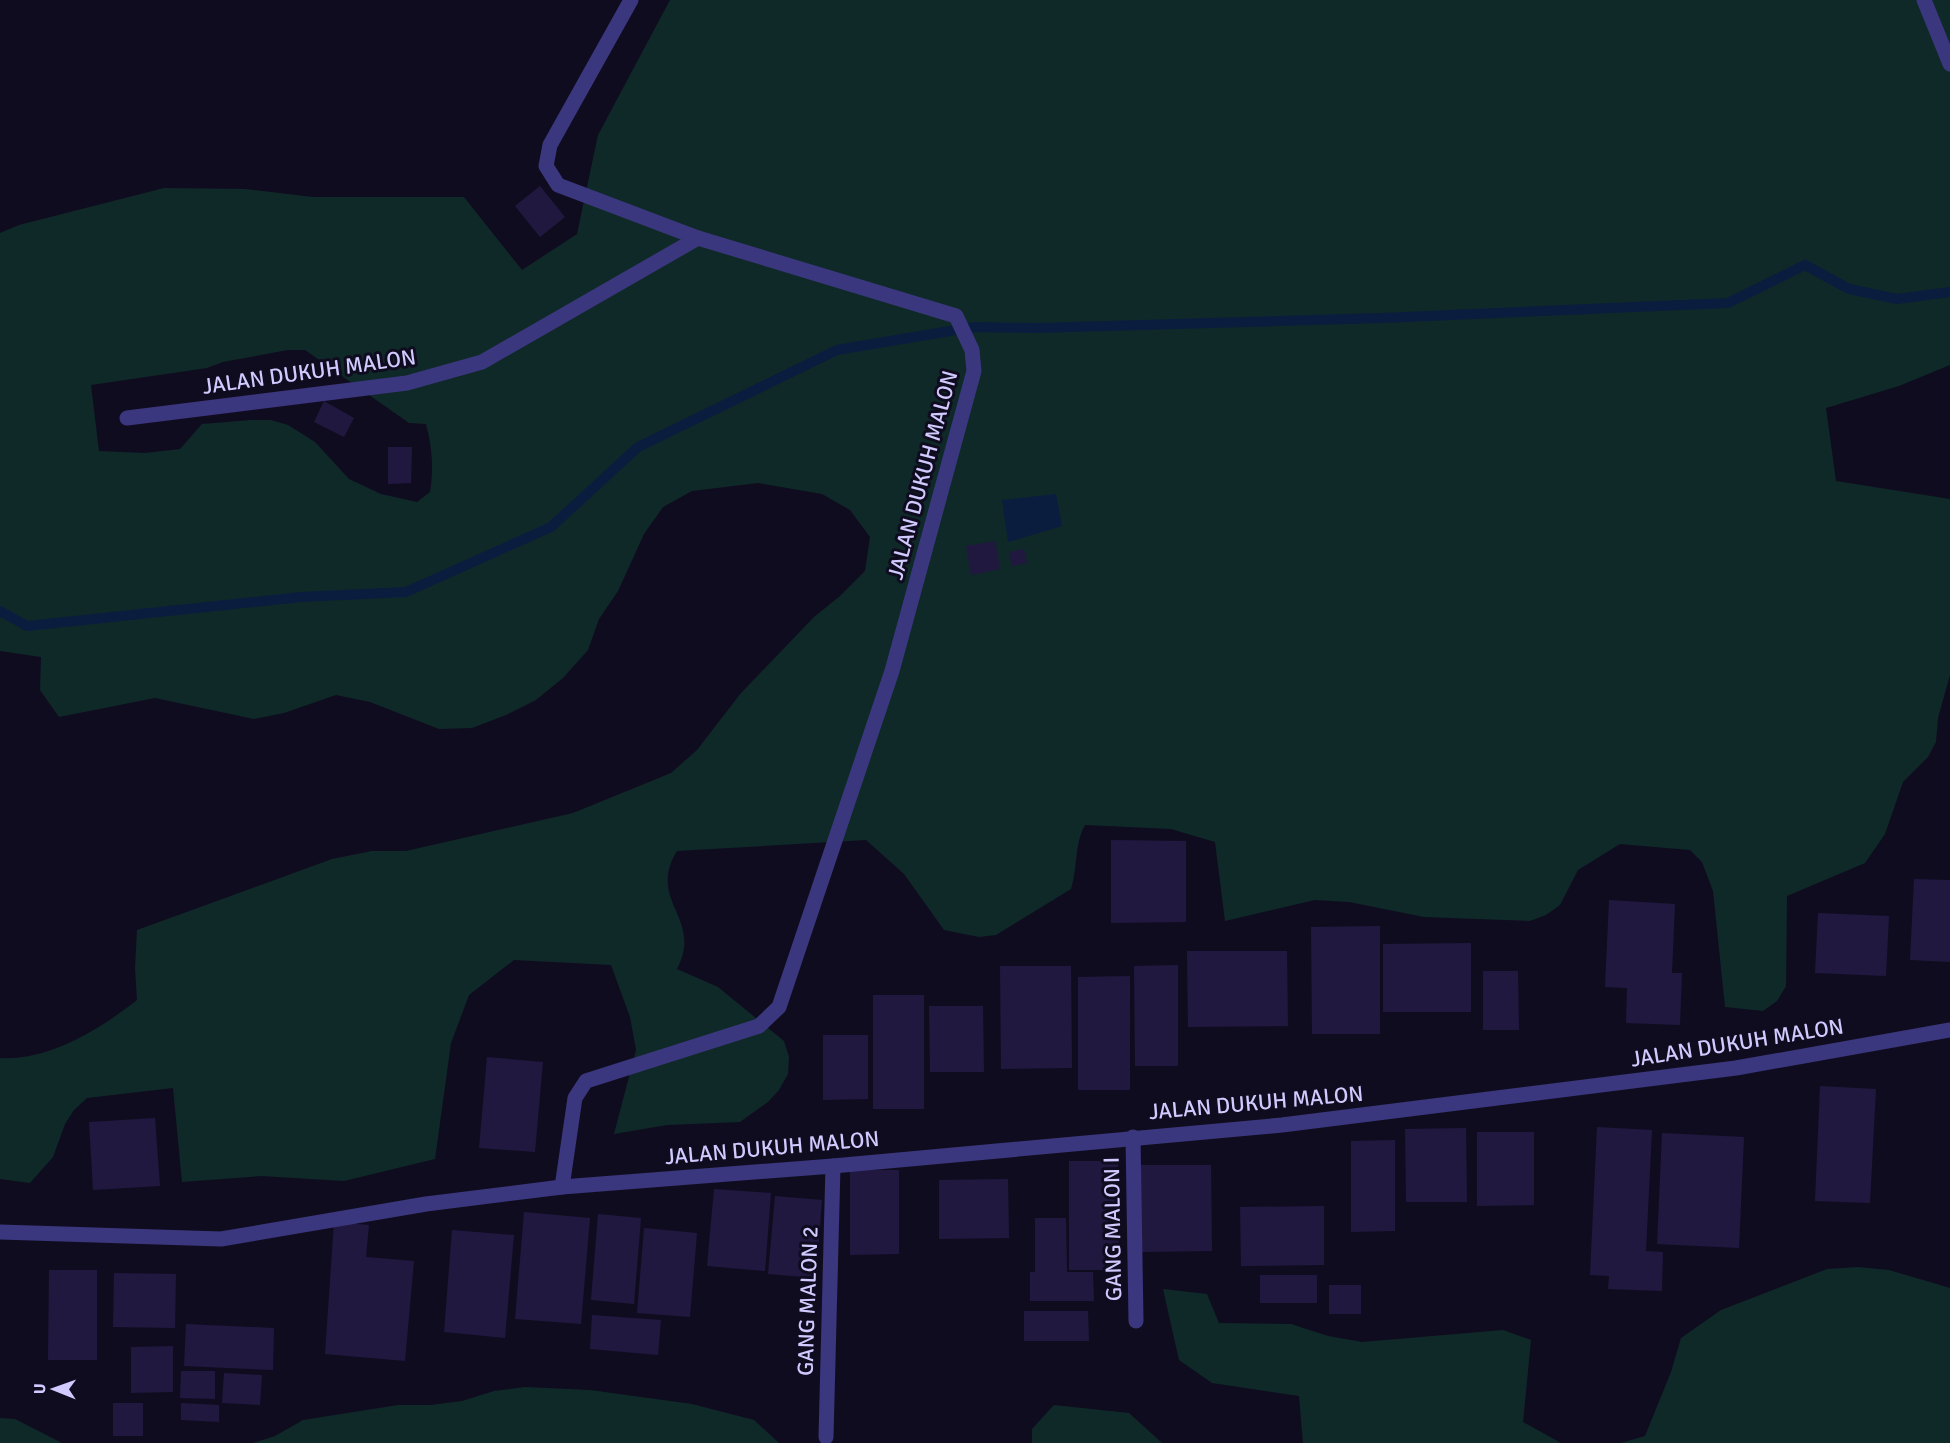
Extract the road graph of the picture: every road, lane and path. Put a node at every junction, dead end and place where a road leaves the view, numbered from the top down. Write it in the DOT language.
graph roads {
  1 [pos="631,0"];
  2 [pos="1924,0"];
  3 [pos="1950,64"];
  4 [pos="698,238"];
  5 [pos="127,418"];
  6 [pos="1950,1030"];
  7 [pos="1133,1137"];
  8 [pos="833,1166"];
  9 [pos="562,1186"];
  10 [pos="0,1232"];
  11 [pos="1136,1321"];
  12 [pos="825,1437"];
  1 -- 4 [label="street"];
  2 -- 3 [label="street"];
  4 -- 5 [label="street, JALAN DUKUH MALON"];
  4 -- 9 [label="street, JALAN DUKUH MALON"];
  6 -- 7 [label="street, JALAN DUKUH MALON"];
  7 -- 8 [label="street, JALAN DUKUH MALON"];
  7 -- 11 [label="street, GANG MALON I"];
  8 -- 9 [label="street, JALAN DUKUH MALON"];
  8 -- 12 [label="street, GANG MALON 2"];
  9 -- 10 [label="street, JALAN DUKUH MALON"];
}
